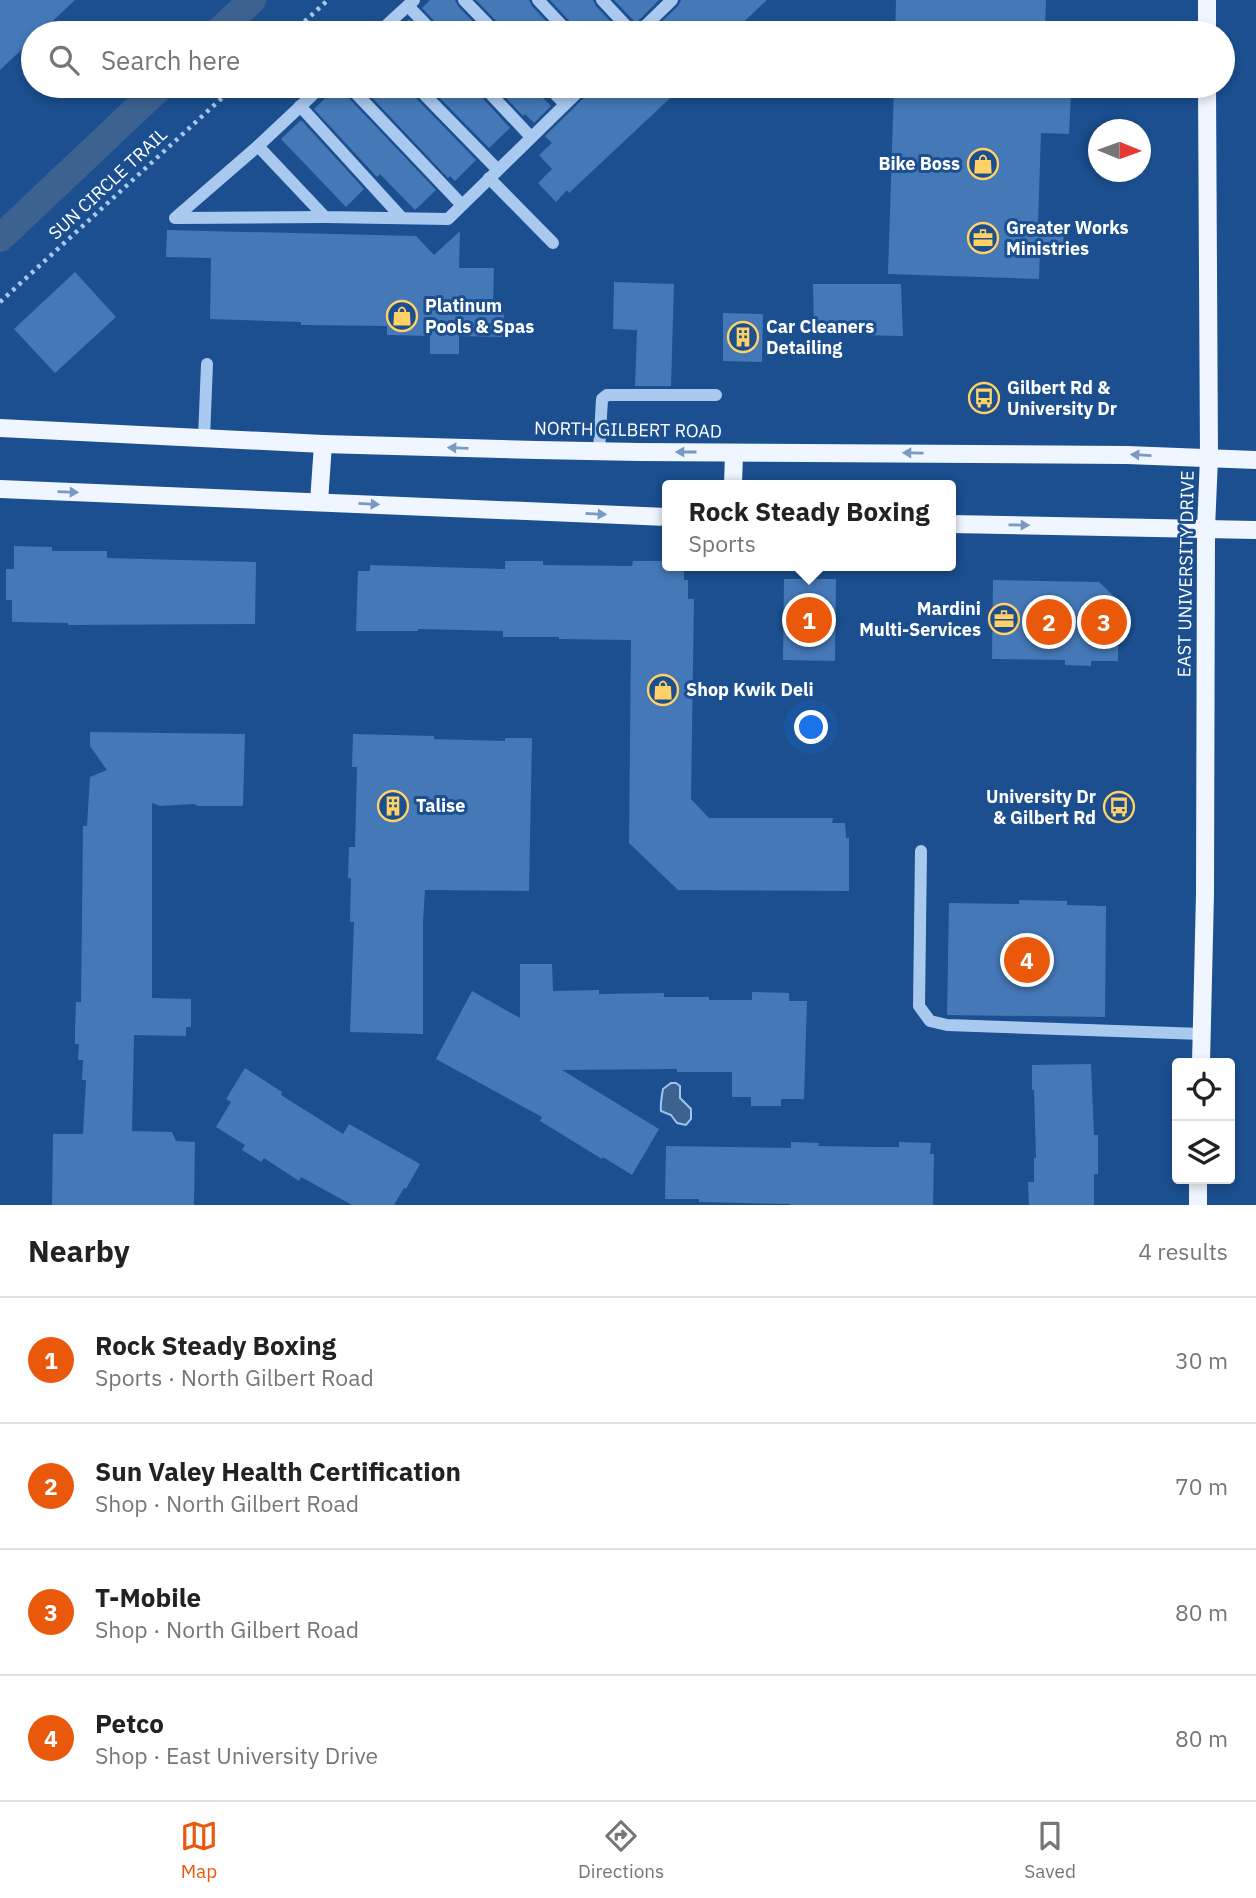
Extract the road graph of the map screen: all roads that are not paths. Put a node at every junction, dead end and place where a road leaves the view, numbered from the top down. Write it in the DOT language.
graph roads {
  1 [pos="464,0"];
  2 [pos="538,0"];
  3 [pos="602,0"];
  4 [pos="1207,0"];
  5 [pos="670,1"];
  6 [pos="411,3"];
  7 [pos="391,21"];
  8 [pos="425,21"];
  9 [pos="484,21"];
  10 [pos="558,21"];
  11 [pos="624,21"];
  12 [pos="649,21"];
  13 [pos="1207,21"];
  14 [pos="309,98"];
  15 [pos="360,98"];
  16 [pos="427,98"];
  17 [pos="494,98"];
  18 [pos="559,98"];
  19 [pos="571,98"];
  20 [pos="1207,98"];
  21 [pos="565,104"];
  22 [pos="300,106"];
  23 [pos="531,137"];
  24 [pos="258,146"];
  25 [pos="494,174"];
  26 [pos="462,205"];
  27 [pos="325,216"];
  28 [pos="402,218"];
  29 [pos="553,243"];
  30 [pos="207,365"];
  31 [pos="716,395"];
  32 [pos="0,428"];
  33 [pos="204,438"];
  34 [pos="323,444"];
  35 [pos="599,451"];
  36 [pos="734,453"];
  37 [pos="1209,458"];
  38 [pos="1256,460"];
  39 [pos="733,480"];
  40 [pos="0,489"];
  41 [pos="319,502"];
  42 [pos="662,517"];
  43 [pos="956,524"];
  44 [pos="1206,528"];
  45 [pos="1256,530"];
  46 [pos="920,851"];
  47 [pos="1202,1034"];
  48 [pos="1201,1058"];
  49 [pos="1198,1184"];
  50 [pos="1198,1205"];
  1 -- 9 [label="lane"];
  2 -- 10 [label="lane"];
  3 -- 11 [label="lane"];
  4 -- 13 [label="main road"];
  5 -- 12 [label="lane"];
  6 -- 7 [label="lane"];
  6 -- 8 [label="lane"];
  14 -- 22 [label="lane"];
  15 -- 26 [label="lane"];
  16 -- 25 [label="lane"];
  17 -- 23 [label="lane"];
  18 -- 21 [label="lane"];
  19 -- 21 [label="lane"];
  20 -- 37 [label="main road, EAST UNIVERSITY DRIVE"];
  21 -- 23 [label="lane"];
  22 -- 24 [label="lane"];
  22 -- 28 [label="lane"];
  23 -- 25 [label="lane"];
  24 -- 27 [label="lane"];
  24 -- 27 [label="lane"];
  25 -- 26 [label="lane"];
  25 -- 29 [label="lane"];
  26 -- 28 [label="lane"];
  27 -- 28 [label="lane"];
  30 -- 33 [label="lane"];
  31 -- 35 [label="lane"];
  32 -- 33 [label="main road, NORTH GILBERT ROAD"];
  33 -- 34 [label="main road, NORTH GILBERT ROAD"];
  35 -- 34 [label="main road, NORTH GILBERT ROAD, one-way"];
  34 -- 41 [label="main road"];
  36 -- 35 [label="main road, NORTH GILBERT ROAD, one-way"];
  37 -- 36 [label="main road, NORTH GILBERT ROAD, one-way"];
  36 -- 39 [label="main road"];
  37 -- 38 [label="main road, NORTH GILBERT ROAD"];
  37 -- 44 [label="main road, EAST UNIVERSITY DRIVE"];
  40 -- 41 [label="main road, one-way"];
  41 -- 42 [label="main road, one-way"];
  43 -- 44 [label="main road, one-way"];
  44 -- 45 [label="main road"];
  44 -- 47 [label="main road, EAST UNIVERSITY DRIVE"];
  46 -- 47 [label="lane"];
  47 -- 48 [label="main road, EAST UNIVERSITY DRIVE"];
  49 -- 50 [label="main road"];
}
